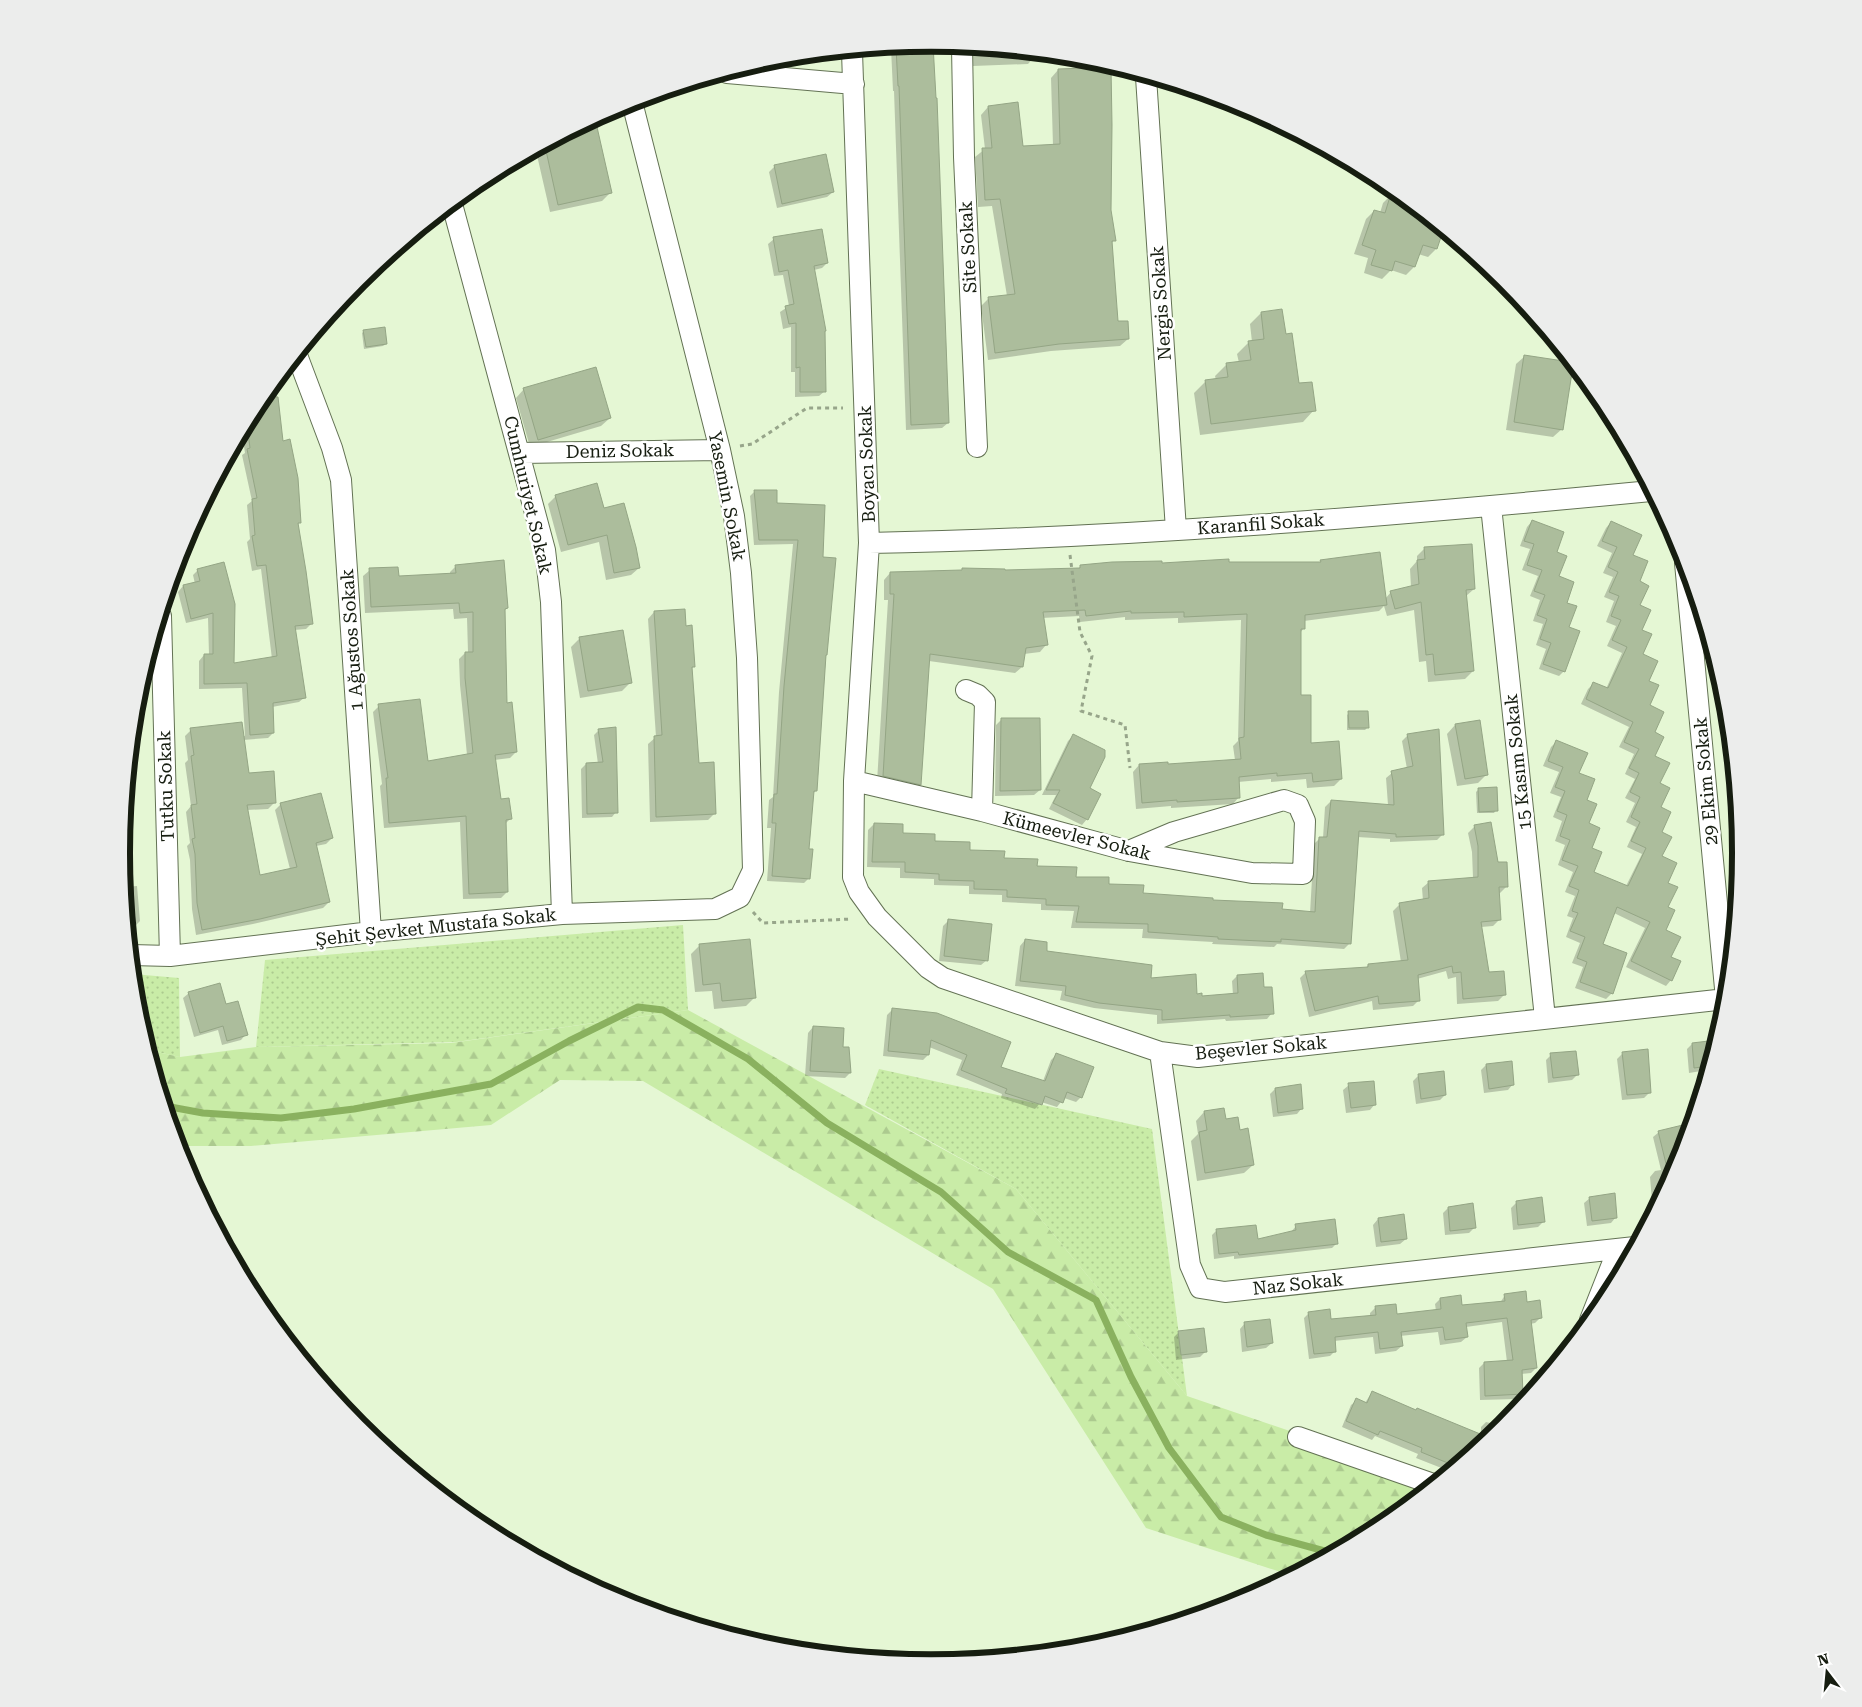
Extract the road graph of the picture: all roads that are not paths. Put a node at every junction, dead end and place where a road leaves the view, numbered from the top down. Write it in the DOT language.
graph roads {
  1 [pos="962,53"];
  2 [pos="852,57"];
  3 [pos="747,75"];
  4 [pos="1146,83"];
  5 [pos="854,84"];
  6 [pos="634,109"];
  7 [pos="454,210"];
  8 [pos="300,361"];
  9 [pos="977,447"];
  10 [pos="720,450"];
  11 [pos="520,453"];
  12 [pos="1645,492"];
  13 [pos="1490,506"];
  14 [pos="1176,530"];
  15 [pos="869,543"];
  16 [pos="1688,593"];
  17 [pos="161,632"];
  18 [pos="966,690"];
  19 [pos="854,781"];
  20 [pos="982,811"];
  21 [pos="1129,851"];
  22 [pos="854,877"];
  23 [pos="740,897"];
  24 [pos="562,914"];
  25 [pos="371,932"];
  26 [pos="137,955"];
  27 [pos="170,956"];
  28 [pos="1723,970"];
  29 [pos="1719,1000"];
  30 [pos="1545,1018"];
  31 [pos="1160,1052"];
  32 [pos="1626,1248"];
  33 [pos="1615,1270"];
  34 [pos="1298,1437"];
  35 [pos="1427,1482"];
  1 -- 9 [label="street, Site Sokak"];
  2 -- 5 [label="street, Boyacı Sokak"];
  3 -- 5 [label="street"];
  4 -- 14 [label="street, Nergis Sokak"];
  5 -- 15 [label="street, Boyacı Sokak"];
  6 -- 10 [label="street, Yasemin Sokak"];
  7 -- 11 [label="street, Cumhuriyet Sokak"];
  8 -- 25 [label="street, 1 Ağustos Sokak"];
  10 -- 11 [label="street, Deniz Sokak"];
  10 -- 23 [label="street, Yasemin Sokak"];
  11 -- 24 [label="street, Cumhuriyet Sokak"];
  12 -- 13 [label="street, Karanfil Sokak"];
  13 -- 14 [label="street, Karanfil Sokak"];
  13 -- 30 [label="street, 15 Kasım Sokak"];
  14 -- 15 [label="street, Karanfil Sokak"];
  15 -- 19 [label="street, Boyacı Sokak"];
  16 -- 28 [label="street, 29 Ekim Sokak"];
  17 -- 27 [label="street, Tutku Sokak"];
  18 -- 20 [label="street"];
  19 -- 20 [label="street, Kümeevler Sokak"];
  19 -- 22 [label="street, Boyacı Sokak"];
  20 -- 21 [label="street, Kümeevler Sokak"];
  21 -- 21 [label="street, Kümeevler Sokak"];
  22 -- 31 [label="street, Beşevler Sokak"];
  23 -- 24 [label="street, Şehit Şevket Mustafa Sokak"];
  24 -- 25 [label="street, Şehit Şevket Mustafa Sokak"];
  25 -- 27 [label="street, Şehit Şevket Mustafa Sokak"];
  26 -- 27 [label="street, Şehit Şevket Mustafa Sokak"];
  29 -- 30 [label="street, Beşevler Sokak"];
  30 -- 31 [label="street, Beşevler Sokak"];
  31 -- 32 [label="street, Naz Sokak"];
  32 -- 33 [label="street"];
  34 -- 35 [label="street"];
}
